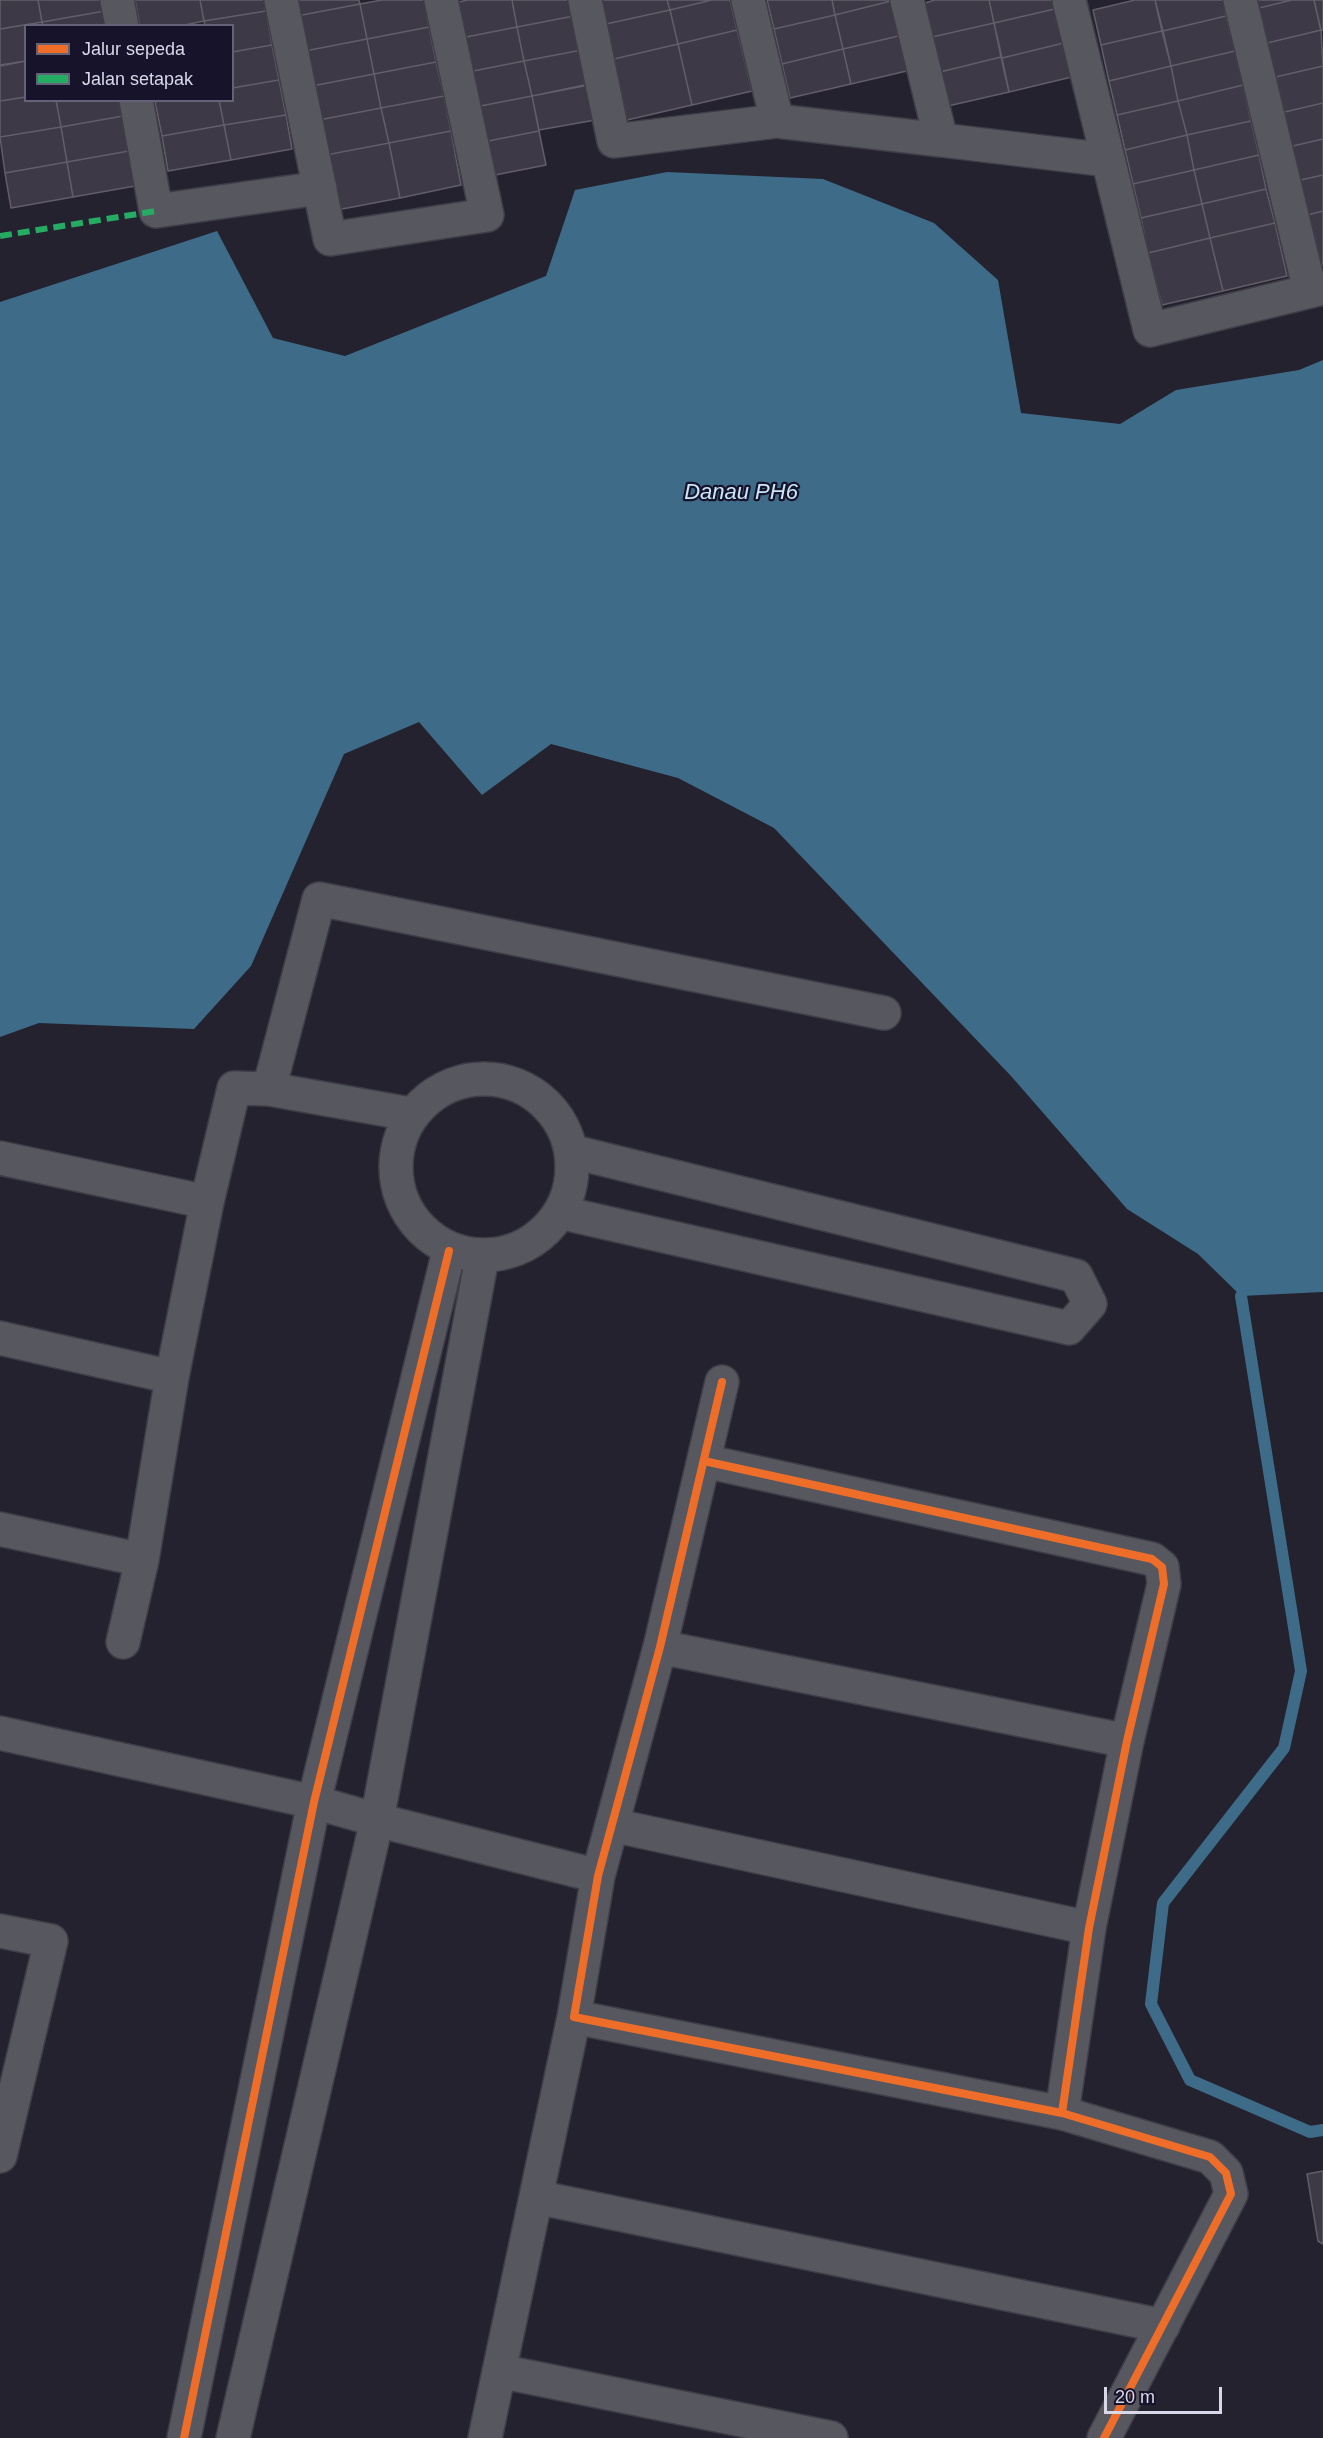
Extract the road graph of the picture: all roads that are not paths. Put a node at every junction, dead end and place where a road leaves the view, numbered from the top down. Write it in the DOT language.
graph roads {
  1 [pos="117,0"];
  2 [pos="281,0"];
  3 [pos="441,0"];
  4 [pos="585,0"];
  5 [pos="748,0"];
  6 [pos="907,0"];
  7 [pos="1069,0"];
  8 [pos="1240,0"];
  9 [pos="122,24"];
  10 [pos="136,102"];
  11 [pos="777,121"];
  12 [pos="941,140"];
  13 [pos="1108,160"];
  14 [pos="320,188"];
  15 [pos="1317,290"];
  16 [pos="884,1013"];
  17 [pos="269,1089"];
  18 [pos="410,1114"];
  19 [pos="574,1152"];
  20 [pos="0,1158"];
  21 [pos="207,1202"];
  22 [pos="563,1212"];
  23 [pos="449,1251"];
  24 [pos="482,1258"];
  25 [pos="0,1338"];
  26 [pos="172,1377"];
  27 [pos="722,1382"];
  28 [pos="704,1461"];
  29 [pos="0,1529"];
  30 [pos="142,1560"];
  31 [pos="123,1642"];
  32 [pos="660,1647"];
  33 [pos="0,1733"];
  34 [pos="1127,1742"];
  35 [pos="314,1802"];
  36 [pos="376,1820"];
  37 [pos="612,1825"];
  38 [pos="598,1876"];
  39 [pos="1089,1928"];
  40 [pos="0,1931"];
  41 [pos="574,2017"];
  42 [pos="1062,2113"];
  43 [pos="0,2156"];
  44 [pos="536,2197"];
  45 [pos="1163,2326"];
  46 [pos="499,2371"];
  47 [pos="184,2438"];
  48 [pos="233,2438"];
  49 [pos="485,2438"];
  50 [pos="831,2438"];
  51 [pos="1104,2438"];
  1 -- 9 [label="street"];
  2 -- 14 [label="street"];
  3 -- 14 [label="street"];
  4 -- 11 [label="street"];
  5 -- 11 [label="street"];
  6 -- 12 [label="street"];
  7 -- 13 [label="street"];
  8 -- 15 [label="street"];
  10 -- 14 [label="street"];
  11 -- 12 [label="street"];
  12 -- 13 [label="street"];
  13 -- 15 [label="street"];
  16 -- 17 [label="street"];
  17 -- 18 [label="street"];
  17 -- 21 [label="street"];
  18 -- 19 [label="street"];
  18 -- 23 [label="street"];
  19 -- 22 [label="street"];
  19 -- 22 [label="street"];
  20 -- 21 [label="street"];
  21 -- 26 [label="street"];
  22 -- 24 [label="street"];
  23 -- 24 [label="street"];
  23 -- 35 [label="street"];
  24 -- 36 [label="street"];
  25 -- 26 [label="street"];
  26 -- 30 [label="street"];
  27 -- 28 [label="street"];
  28 -- 32 [label="street"];
  28 -- 34 [label="street"];
  29 -- 30 [label="street"];
  30 -- 31 [label="street"];
  32 -- 34 [label="street"];
  32 -- 37 [label="street"];
  33 -- 35 [label="street"];
  34 -- 39 [label="street"];
  35 -- 36 [label="street"];
  35 -- 47 [label="street"];
  36 -- 38 [label="street"];
  36 -- 48 [label="street"];
  37 -- 38 [label="street"];
  37 -- 39 [label="street"];
  38 -- 41 [label="street"];
  39 -- 42 [label="street"];
  40 -- 43 [label="street"];
  41 -- 42 [label="street"];
  41 -- 44 [label="street"];
  42 -- 45 [label="street"];
  44 -- 45 [label="street"];
  44 -- 46 [label="street"];
  45 -- 51 [label="street"];
  46 -- 49 [label="street"];
  46 -- 50 [label="street"];
}
